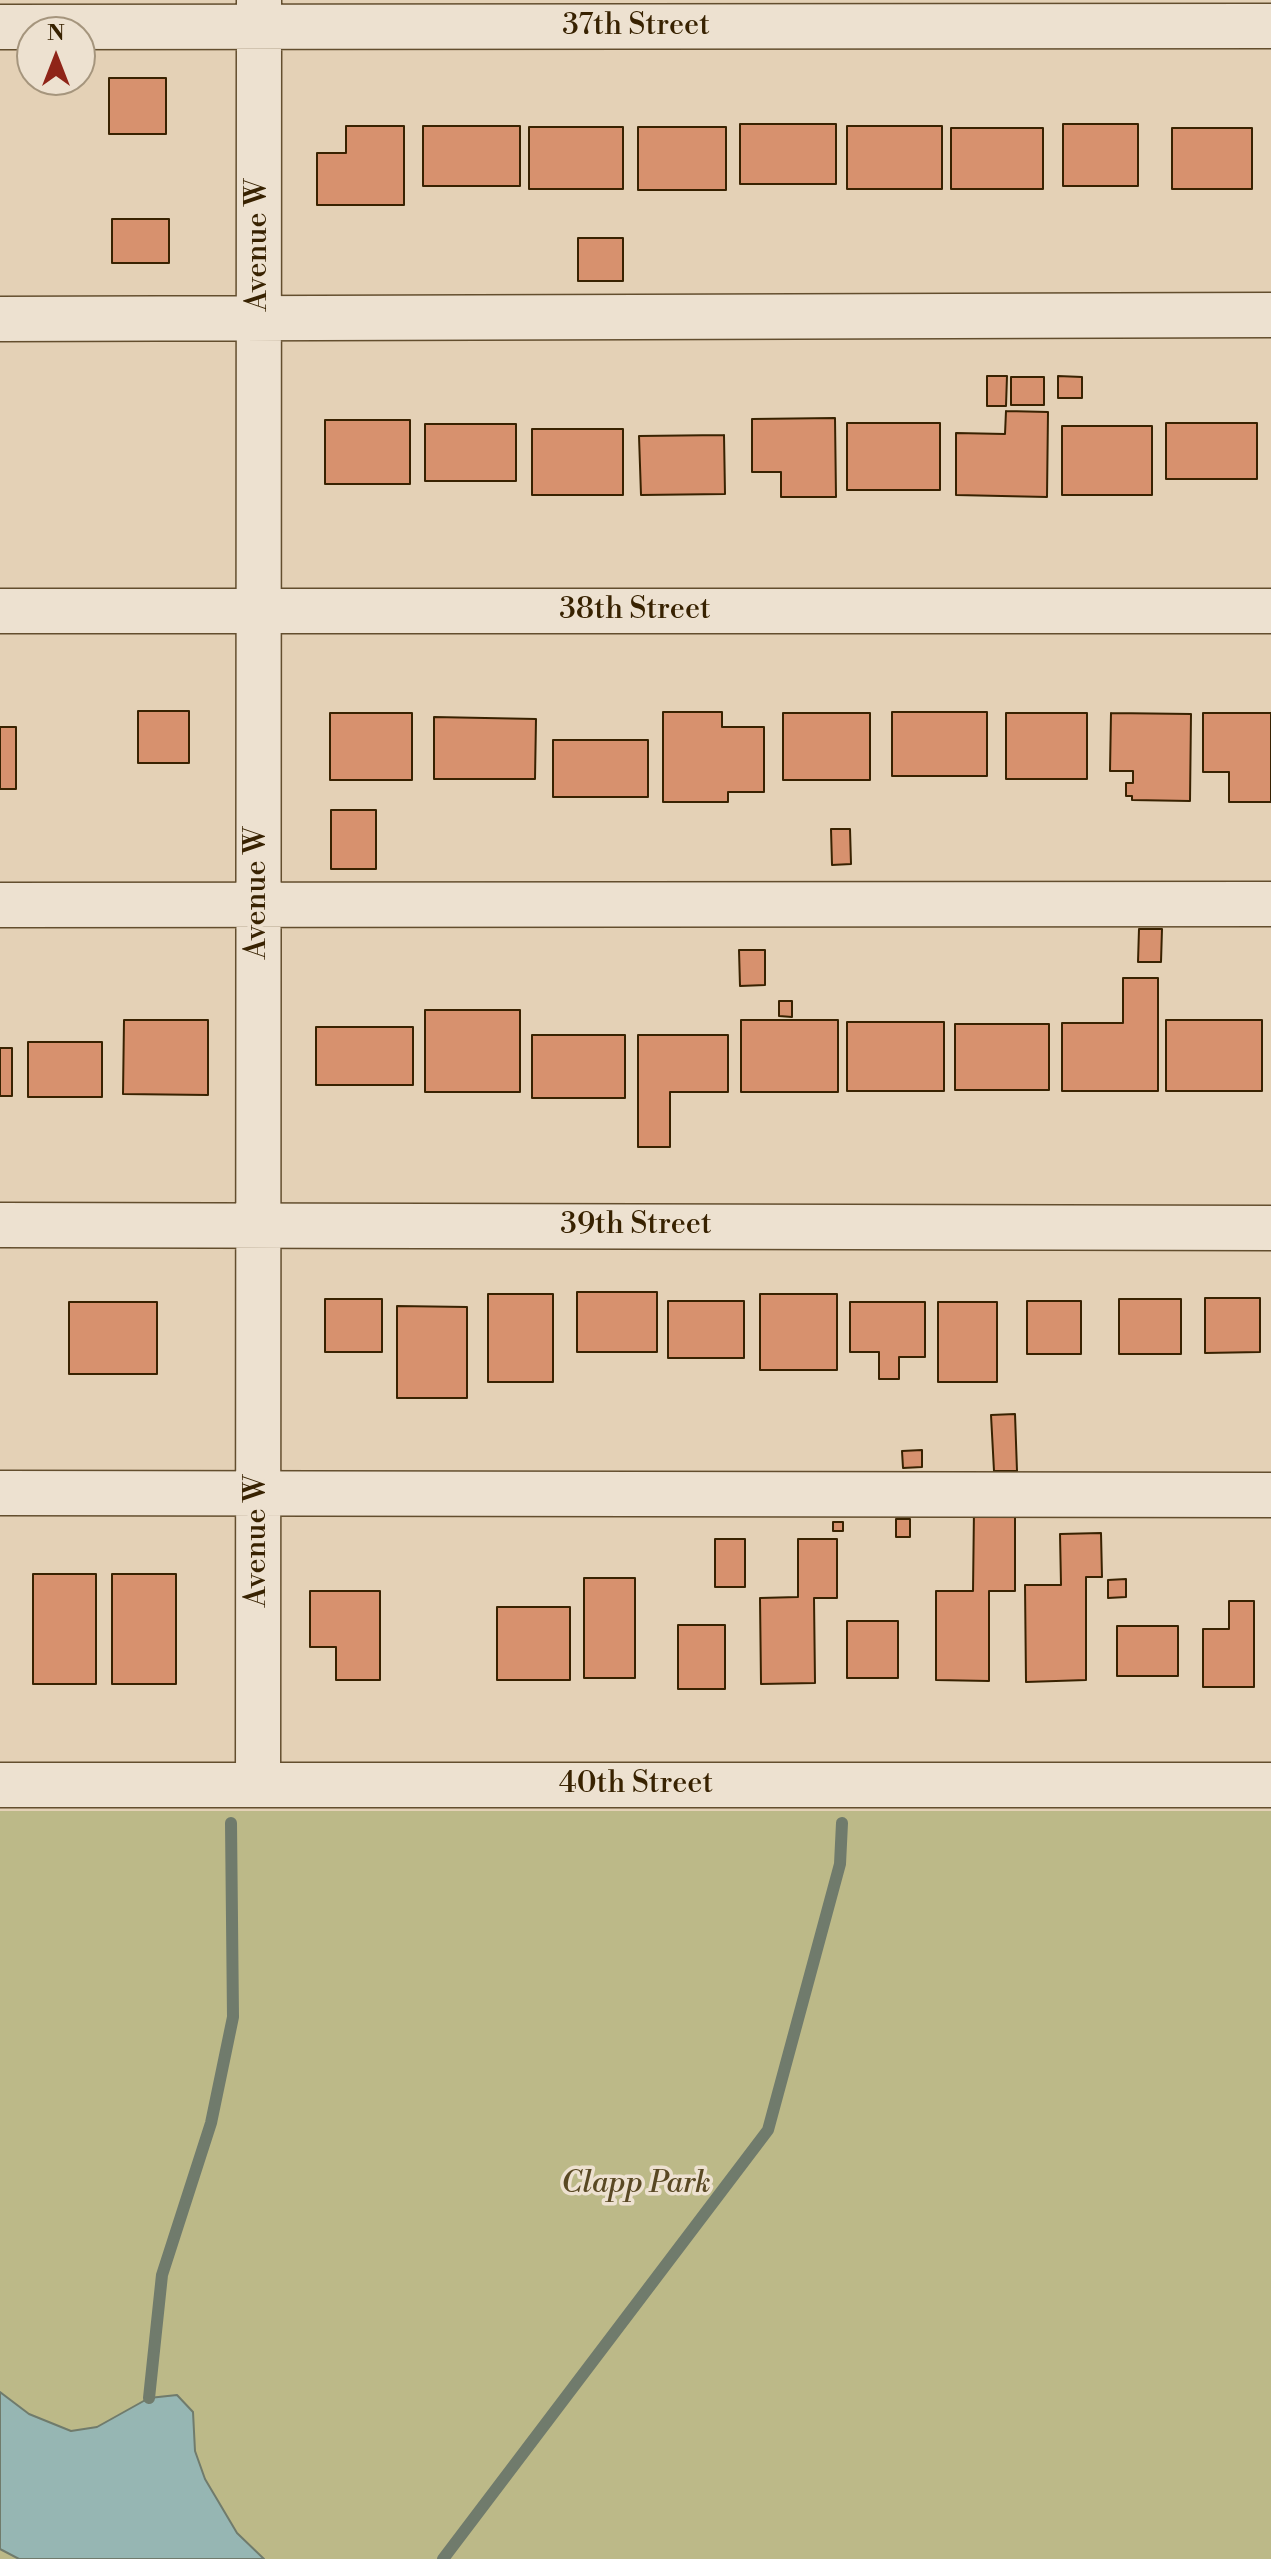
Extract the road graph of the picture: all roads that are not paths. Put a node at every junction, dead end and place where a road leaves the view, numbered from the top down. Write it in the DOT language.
graph roads {
  1 [pos="259,14"];
  2 [pos="1271,26"];
  3 [pos="0,27"];
  4 [pos="1271,315"];
  5 [pos="0,319"];
  6 [pos="259,319"];
  7 [pos="0,611"];
  8 [pos="258,611"];
  9 [pos="1271,611"];
  10 [pos="1271,904"];
  11 [pos="0,905"];
  12 [pos="258,905"];
  13 [pos="0,1225"];
  14 [pos="258,1226"];
  15 [pos="1271,1228"];
  16 [pos="0,1493"];
  17 [pos="258,1493"];
  18 [pos="1271,1495"];
  19 [pos="0,1785"];
  20 [pos="258,1785"];
  21 [pos="1271,1785"];
  1 -- 2 [label="street, 37th Street"];
  1 -- 3 [label="street, 37th Street"];
  1 -- 6 [label="street, Avenue W"];
  4 -- 6 [label="street"];
  5 -- 6 [label="street"];
  6 -- 8 [label="street, Avenue W"];
  7 -- 8 [label="street, 38th Street"];
  8 -- 9 [label="street, 38th Street"];
  8 -- 12 [label="street, Avenue W"];
  10 -- 12 [label="street"];
  11 -- 12 [label="street"];
  12 -- 14 [label="street, Avenue W"];
  13 -- 14 [label="street, 39th Street"];
  14 -- 15 [label="street, 39th Street"];
  14 -- 17 [label="street, Avenue W"];
  16 -- 17 [label="street"];
  17 -- 18 [label="street"];
  17 -- 20 [label="street, Avenue W"];
  19 -- 20 [label="street, 40th Street"];
  20 -- 21 [label="street, 40th Street"];
}
